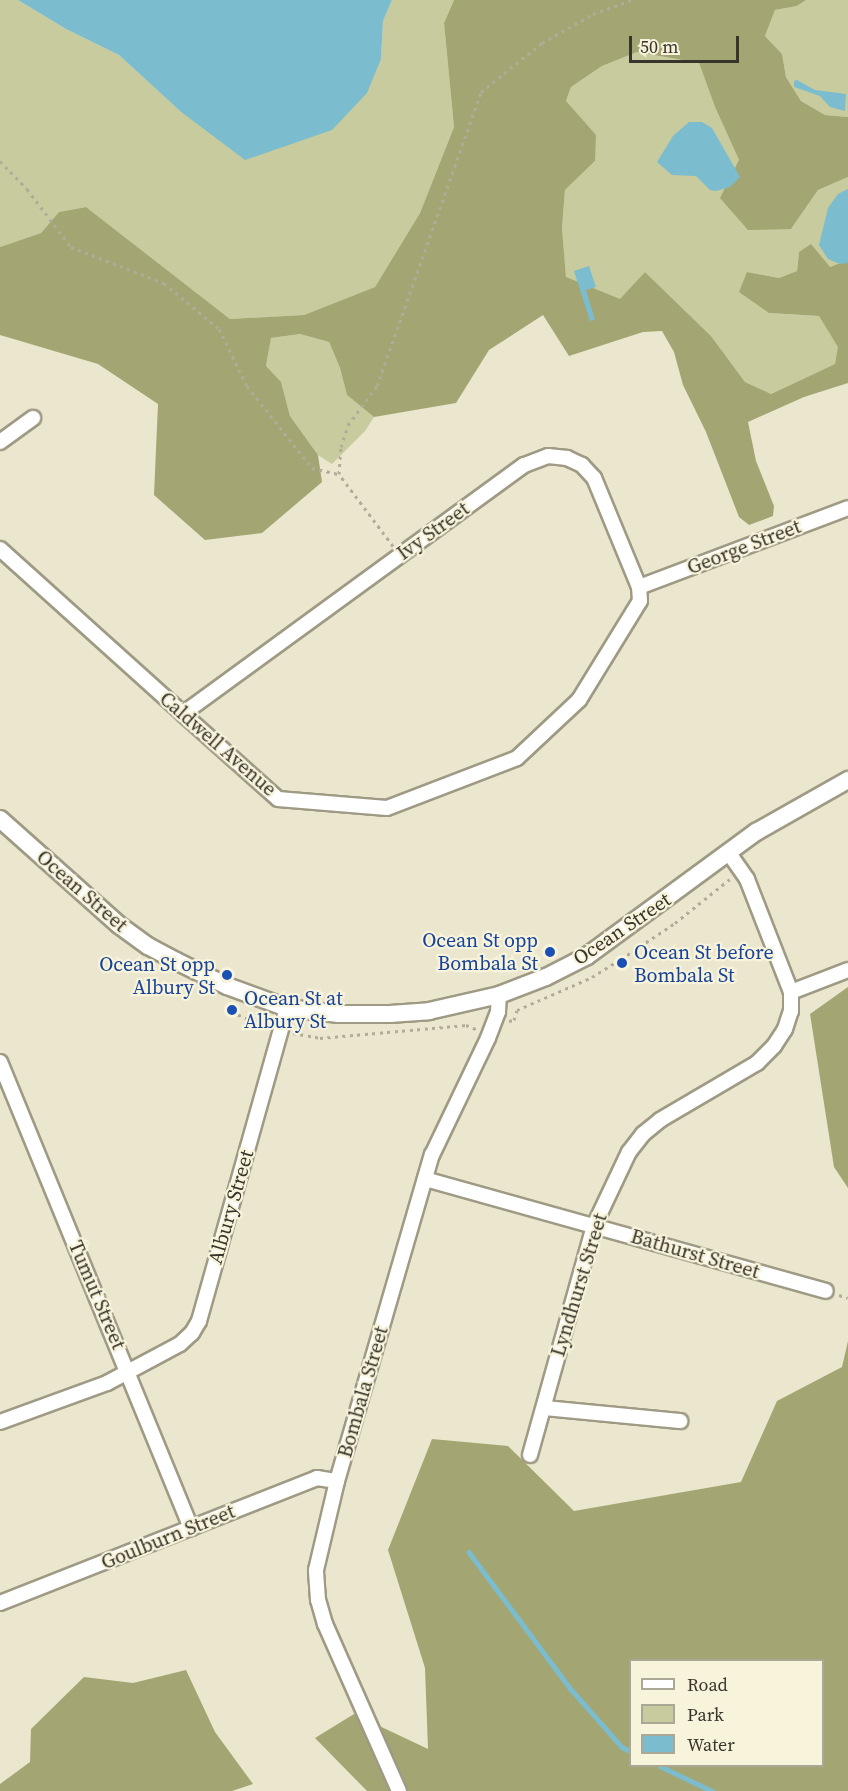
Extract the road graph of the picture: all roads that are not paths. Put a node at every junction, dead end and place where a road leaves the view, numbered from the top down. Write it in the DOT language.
graph roads {
  1 [pos="33,418"];
  2 [pos="0,442"];
  3 [pos="848,508"];
  4 [pos="0,549"];
  5 [pos="639,587"];
  6 [pos="183,714"];
  7 [pos="848,780"];
  8 [pos="0,819"];
  9 [pos="728,852"];
  10 [pos="848,970"];
  11 [pos="791,992"];
  12 [pos="499,995"];
  13 [pos="287,1008"];
  14 [pos="0,1062"];
  15 [pos="425,1179"];
  16 [pos="594,1226"];
  17 [pos="826,1291"];
  18 [pos="129,1371"];
  19 [pos="544,1408"];
  20 [pos="680,1421"];
  21 [pos="0,1422"];
  22 [pos="530,1455"];
  23 [pos="337,1481"];
  24 [pos="191,1528"];
  25 [pos="0,1603"];
  26 [pos="399,1791"];
  1 -- 2 [label="street"];
  3 -- 5 [label="street, George Street"];
  4 -- 6 [label="street, Caldwell Avenue"];
  5 -- 6 [label="street, Caldwell Avenue"];
  5 -- 6 [label="street, Ivy Street"];
  7 -- 9 [label="street, Ocean Street"];
  8 -- 13 [label="street, Ocean Street"];
  9 -- 11 [label="street, Lyndhurst Street"];
  9 -- 12 [label="street, Ocean Street"];
  10 -- 11 [label="street"];
  11 -- 16 [label="street, Lyndhurst Street"];
  12 -- 13 [label="street, Ocean Street"];
  12 -- 15 [label="street, Bombala Street"];
  13 -- 18 [label="street, Albury Street"];
  14 -- 18 [label="street, Tumut Street"];
  15 -- 16 [label="street, Bathurst Street"];
  15 -- 23 [label="street, Bombala Street"];
  16 -- 17 [label="street, Bathurst Street"];
  16 -- 19 [label="street, Lyndhurst Street"];
  18 -- 21 [label="street, Albury Street"];
  18 -- 24 [label="street, Tumut Street"];
  19 -- 20 [label="street"];
  19 -- 22 [label="street, Lyndhurst Street"];
  23 -- 24 [label="street, Goulburn Street"];
  23 -- 26 [label="street, Bombala Street"];
  24 -- 25 [label="street, Goulburn Street"];
}
